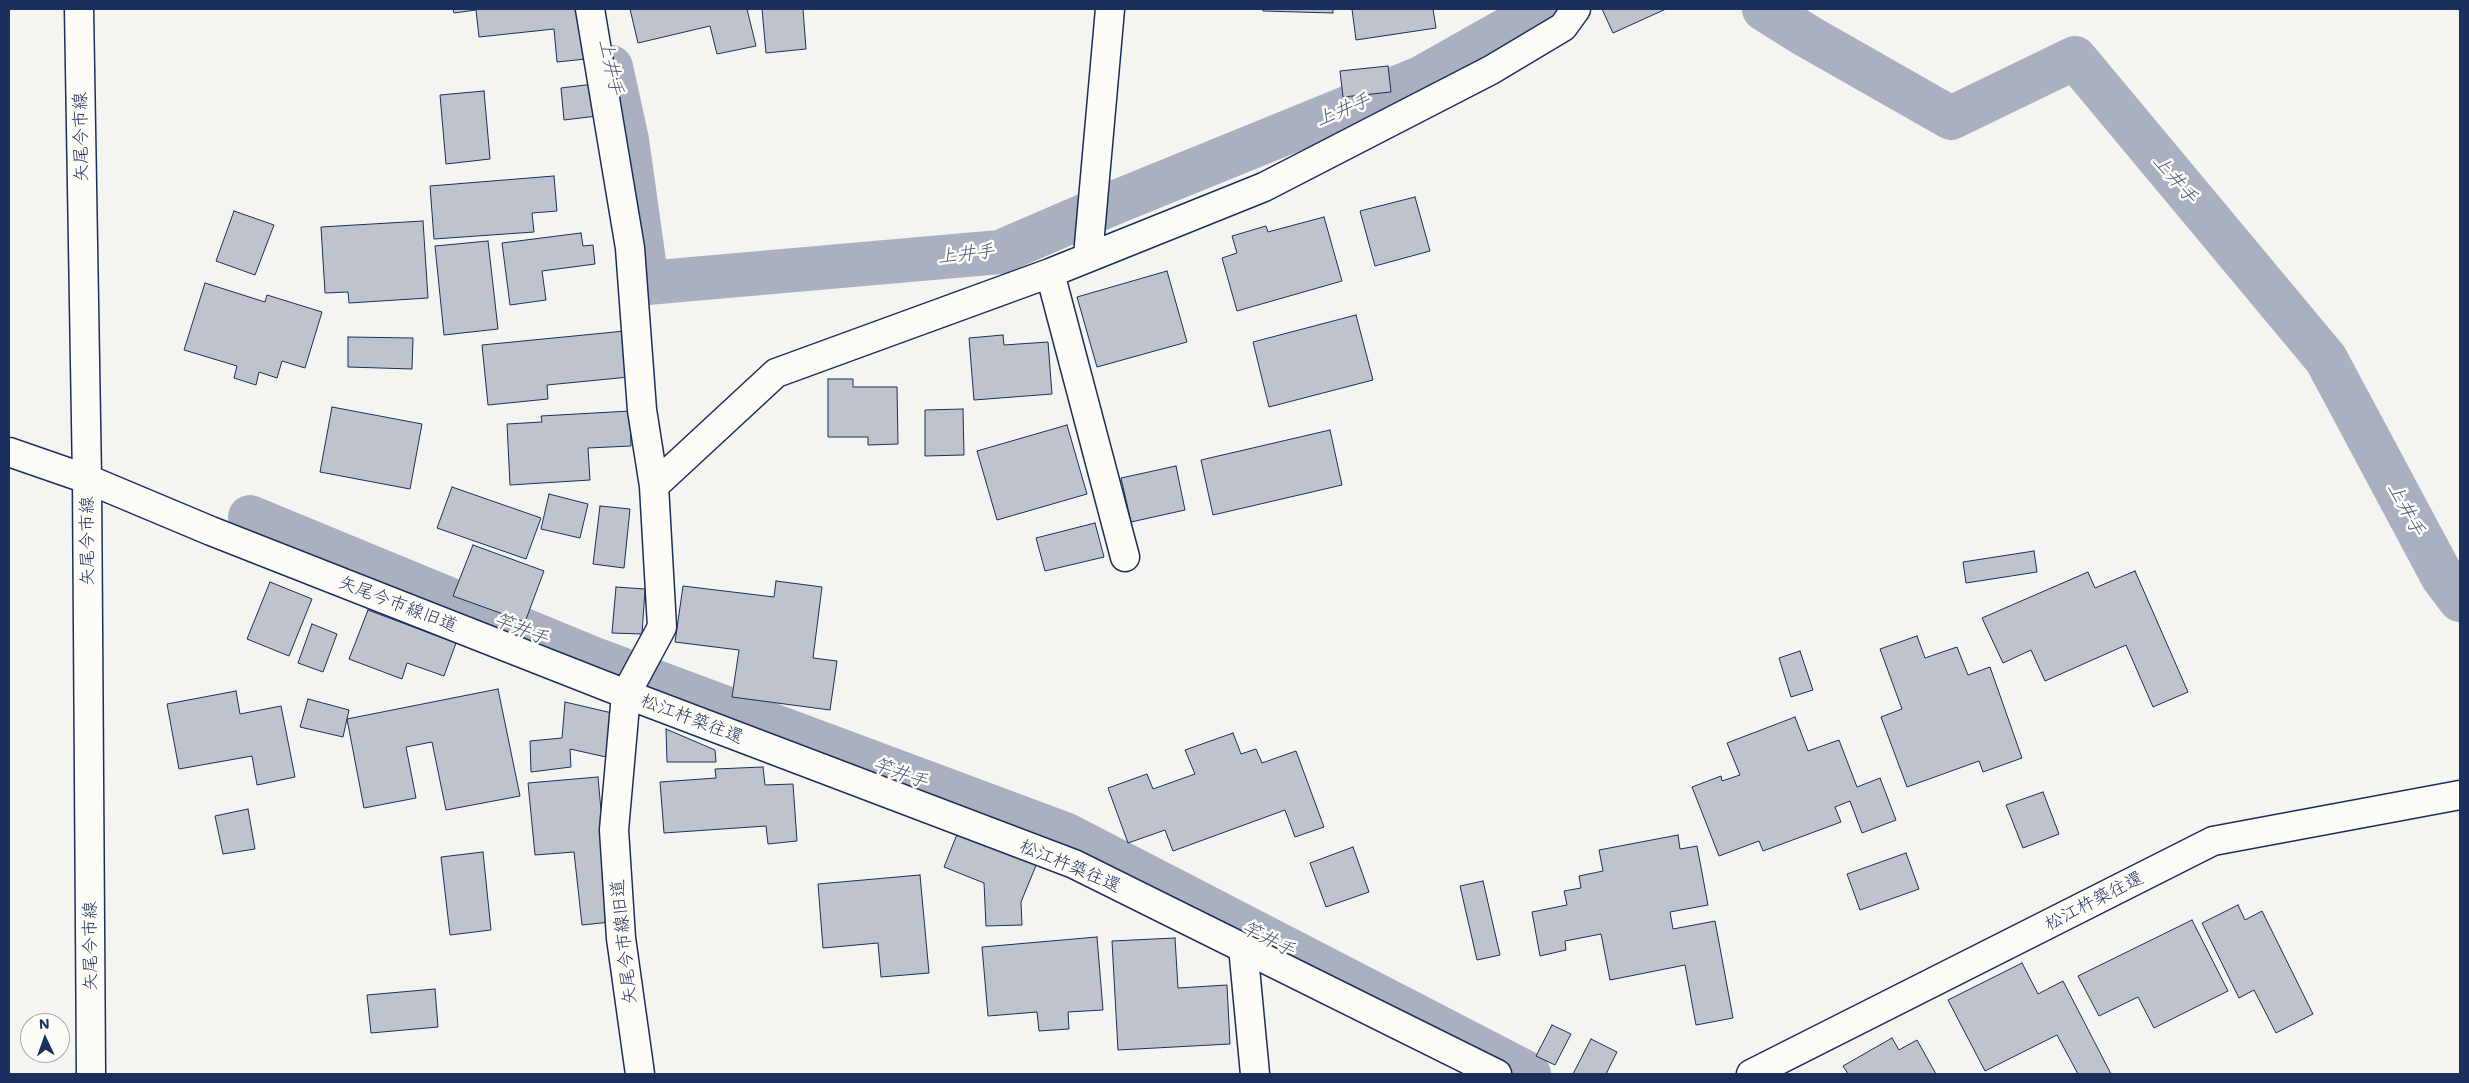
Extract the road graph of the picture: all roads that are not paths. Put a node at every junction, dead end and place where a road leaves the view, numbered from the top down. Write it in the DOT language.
graph roads {
  1 [pos="79,9"];
  2 [pos="590,9"];
  3 [pos="1110,9"];
  4 [pos="1576,9"];
  5 [pos="1088,256"];
  6 [pos="1050,273"];
  7 [pos="9,452"];
  8 [pos="87,479"];
  9 [pos="654,486"];
  10 [pos="1125,557"];
  11 [pos="626,694"];
  12 [pos="2460,795"];
  13 [pos="1243,947"];
  14 [pos="90,1074"];
  15 [pos="640,1074"];
  16 [pos="1255,1074"];
  17 [pos="1497,1074"];
  18 [pos="1751,1074"];
  1 -- 8 [label="street, 矢尾今市線"];
  2 -- 9 [label="street"];
  3 -- 5 [label="street"];
  4 -- 5 [label="street"];
  5 -- 6 [label="street"];
  6 -- 9 [label="street"];
  6 -- 10 [label="street"];
  7 -- 8 [label="street, 矢尾今市線旧道"];
  8 -- 11 [label="street, 矢尾今市線旧道"];
  8 -- 14 [label="street, 矢尾今市線"];
  9 -- 11 [label="street"];
  11 -- 13 [label="street, 松江杵築往還"];
  11 -- 15 [label="street, 矢尾今市線旧道"];
  12 -- 18 [label="street, 松江杵築往還"];
  13 -- 16 [label="street"];
  13 -- 17 [label="street, 松江杵築往還"];
}
